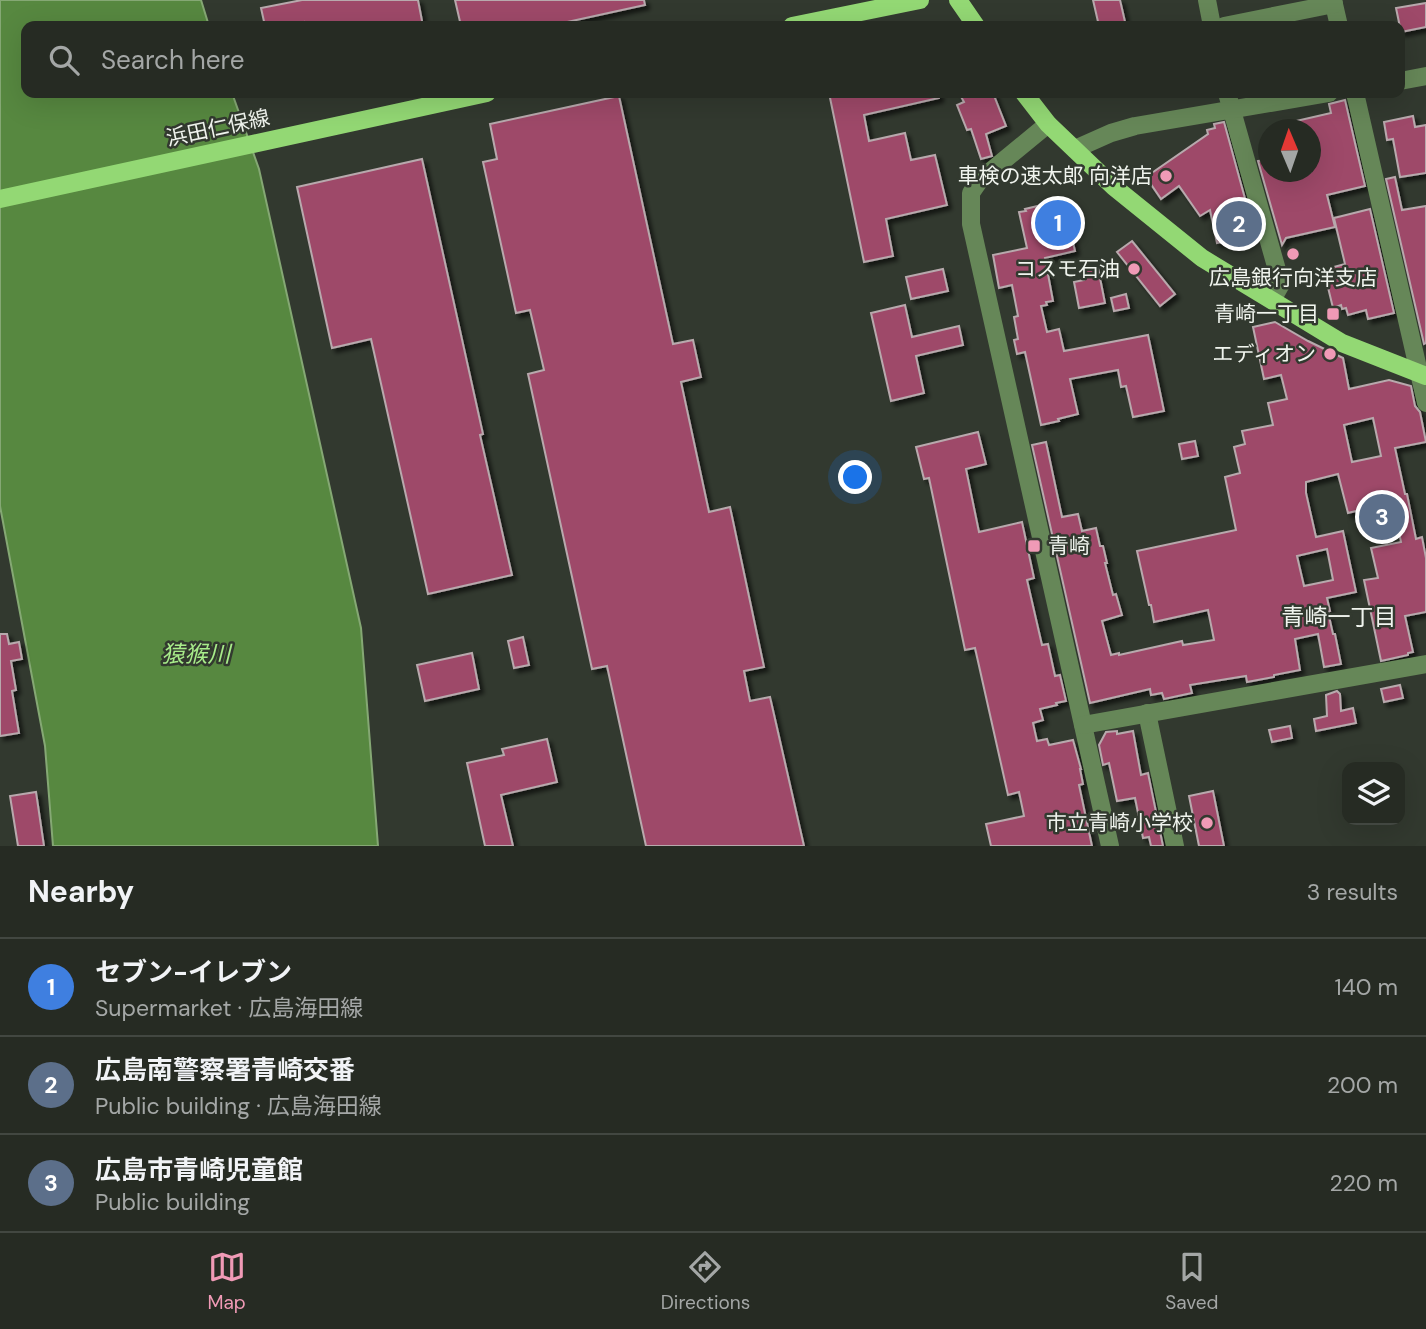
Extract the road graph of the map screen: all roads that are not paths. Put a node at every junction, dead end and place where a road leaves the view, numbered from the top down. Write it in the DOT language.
graph roads {
  1 [pos="920,0"];
  2 [pos="958,0"];
  3 [pos="1207,0"];
  4 [pos="1334,2"];
  5 [pos="818,21"];
  6 [pos="973,21"];
  7 [pos="1211,21"];
  8 [pos="1246,21"];
  9 [pos="1338,21"];
  10 [pos="1426,76"];
  11 [pos="1405,79"];
  12 [pos="464,98"];
  13 [pos="1028,98"];
  14 [pos="1266,98"];
  15 [pos="1355,98"];
  16 [pos="1229,101"];
  17 [pos="1048,124"];
  18 [pos="1075,149"];
  19 [pos="0,199"];
  20 [pos="1272,300"];
  21 [pos="1419,344"];
  22 [pos="1423,375"];
  23 [pos="1426,403"];
  24 [pos="1426,664"];
  25 [pos="1147,713"];
  26 [pos="1083,725"];
  27 [pos="1110,846"];
  28 [pos="1175,846"];
  1 -- 5 [label="main road"];
  2 -- 6 [label="main road"];
  3 -- 7 [label="street"];
  4 -- 8 [label="street"];
  4 -- 9 [label="street"];
  10 -- 11 [label="street"];
  12 -- 19 [label="main road, 浜田仁保線"];
  13 -- 17 [label="main road"];
  14 -- 16 [label="street"];
  15 -- 21 [label="street"];
  16 -- 18 [label="street"];
  16 -- 20 [label="street"];
  17 -- 18 [label="main road"];
  17 -- 26 [label="street"];
  18 -- 20 [label="main road"];
  20 -- 22 [label="main road"];
  21 -- 22 [label="street"];
  22 -- 23 [label="street"];
  24 -- 25 [label="street"];
  25 -- 26 [label="street"];
  25 -- 28 [label="street"];
  26 -- 27 [label="street"];
}
